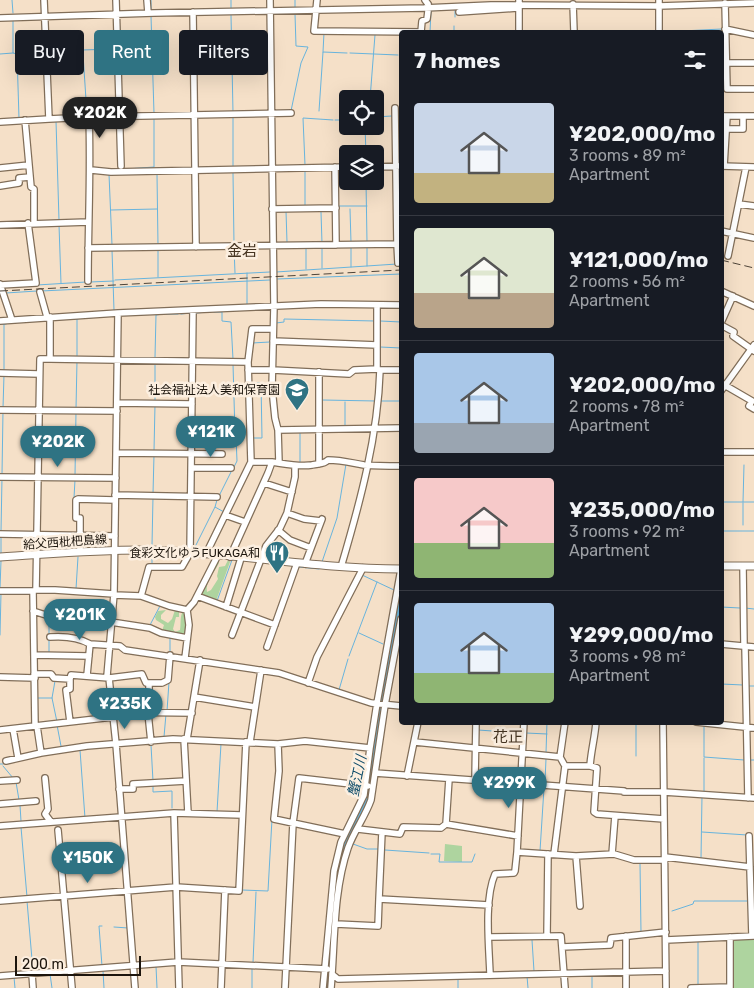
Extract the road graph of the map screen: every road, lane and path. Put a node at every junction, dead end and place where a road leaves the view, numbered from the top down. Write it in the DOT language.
graph roads {
  1 [pos="44,0"];
  2 [pos="116,0"];
  3 [pos="147,0"];
  4 [pos="270,0"];
  5 [pos="317,0"];
  6 [pos="724,2"];
  7 [pos="518,3"];
  8 [pos="659,3"];
  9 [pos="754,3"];
  10 [pos="452,4"];
  11 [pos="573,4"];
  12 [pos="427,5"];
  13 [pos="270,11"];
  14 [pos="317,11"];
  15 [pos="193,12"];
  16 [pos="459,12"];
  17 [pos="148,13"];
  18 [pos="117,14"];
  19 [pos="45,16"];
  20 [pos="0,18"];
  21 [pos="726,29"];
  22 [pos="421,30"];
  23 [pos="519,30"];
  24 [pos="574,30"];
  25 [pos="659,30"];
  26 [pos="399,32"];
  27 [pos="754,36"];
  28 [pos="724,58"];
  29 [pos="754,62"];
  30 [pos="754,89"];
  31 [pos="395,108"];
  32 [pos="291,113"];
  33 [pos="271,114"];
  34 [pos="194,115"];
  35 [pos="119,116"];
  36 [pos="724,116"];
  37 [pos="743,116"];
  38 [pos="754,116"];
  39 [pos="89,117"];
  40 [pos="49,119"];
  41 [pos="25,120"];
  42 [pos="0,122"];
  43 [pos="726,129"];
  44 [pos="724,154"];
  45 [pos="29,165"];
  46 [pos="121,166"];
  47 [pos="399,166"];
  48 [pos="724,166"];
  49 [pos="335,167"];
  50 [pos="339,167"];
  51 [pos="384,167"];
  52 [pos="746,167"];
  53 [pos="0,168"];
  54 [pos="272,168"];
  55 [pos="754,168"];
  56 [pos="91,170"];
  57 [pos="195,170"];
  58 [pos="30,177"];
  59 [pos="0,186"];
  60 [pos="739,204"];
  61 [pos="754,206"];
  62 [pos="336,208"];
  63 [pos="272,209"];
  64 [pos="88,222"];
  65 [pos="31,223"];
  66 [pos="0,225"];
  67 [pos="724,232"];
  68 [pos="733,234"];
  69 [pos="754,238"];
  70 [pos="398,244"];
  71 [pos="336,245"];
  72 [pos="273,246"];
  73 [pos="196,247"];
  74 [pos="88,248"];
  75 [pos="728,256"];
  76 [pos="398,263"];
  77 [pos="88,281"];
  78 [pos="0,284"];
  79 [pos="40,292"];
  80 [pos="724,292"];
  81 [pos="733,296"];
  82 [pos="377,305"];
  83 [pos="399,305"];
  84 [pos="274,306"];
  85 [pos="754,306"];
  86 [pos="193,310"];
  87 [pos="118,313"];
  88 [pos="48,317"];
  89 [pos="724,317"];
  90 [pos="12,320"];
  91 [pos="0,321"];
  92 [pos="724,326"];
  93 [pos="273,330"];
  94 [pos="273,341"];
  95 [pos="377,345"];
  96 [pos="753,349"];
  97 [pos="50,359"];
  98 [pos="117,359"];
  99 [pos="193,361"];
  100 [pos="248,362"];
  101 [pos="379,369"];
  102 [pos="248,370"];
  103 [pos="273,370"];
  104 [pos="399,370"];
  105 [pos="319,372"];
  106 [pos="0,373"];
  107 [pos="39,374"];
  108 [pos="724,384"];
  109 [pos="753,398"];
  110 [pos="117,403"];
  111 [pos="192,404"];
  112 [pos="754,409"];
  113 [pos="0,410"];
  114 [pos="39,410"];
  115 [pos="116,412"];
  116 [pos="374,428"];
  117 [pos="399,428"];
  118 [pos="278,430"];
  119 [pos="320,430"];
  120 [pos="192,435"];
  121 [pos="234,435"];
  122 [pos="724,452"];
  123 [pos="754,452"];
  124 [pos="116,453"];
  125 [pos="192,454"];
  126 [pos="222,454"];
  127 [pos="251,462"];
  128 [pos="272,462"];
  129 [pos="279,463"];
  130 [pos="319,464"];
  131 [pos="367,465"];
  132 [pos="399,466"];
  133 [pos="295,467"];
  134 [pos="192,468"];
  135 [pos="231,468"];
  136 [pos="0,477"];
  137 [pos="38,478"];
  138 [pos="116,478"];
  139 [pos="264,483"];
  140 [pos="292,492"];
  141 [pos="191,496"];
  142 [pos="216,497"];
  143 [pos="115,498"];
  144 [pos="287,513"];
  145 [pos="225,515"];
  146 [pos="245,522"];
  147 [pos="278,530"];
  148 [pos="0,534"];
  149 [pos="37,534"];
  150 [pos="80,535"];
  151 [pos="115,536"];
  152 [pos="311,548"];
  153 [pos="114,550"];
  154 [pos="80,552"];
  155 [pos="190,553"];
  156 [pos="206,554"];
  157 [pos="36,555"];
  158 [pos="218,555"];
  159 [pos="230,556"];
  160 [pos="0,558"];
  161 [pos="241,558"];
  162 [pos="260,560"];
  163 [pos="301,563"];
  164 [pos="724,566"];
  165 [pos="743,566"];
  166 [pos="754,566"];
  167 [pos="342,567"];
  168 [pos="363,568"];
  169 [pos="399,568"];
  170 [pos="399,579"];
  171 [pos="0,591"];
  172 [pos="34,591"];
  173 [pos="114,595"];
  174 [pos="140,596"];
  175 [pos="197,596"];
  176 [pos="226,607"];
  177 [pos="187,610"];
  178 [pos="33,611"];
  179 [pos="240,612"];
  180 [pos="111,623"];
  181 [pos="275,625"];
  182 [pos="399,630"];
  183 [pos="232,634"];
  184 [pos="50,637"];
  185 [pos="187,638"];
  186 [pos="90,644"];
  187 [pos="724,644"];
  188 [pos="110,645"];
  189 [pos="745,646"];
  190 [pos="754,646"];
  191 [pos="267,647"];
  192 [pos="34,655"];
  193 [pos="170,655"];
  194 [pos="89,656"];
  195 [pos="185,658"];
  196 [pos="200,660"];
  197 [pos="261,670"];
  198 [pos="87,675"];
  199 [pos="34,676"];
  200 [pos="0,677"];
  201 [pos="109,678"];
  202 [pos="70,679"];
  203 [pos="149,683"];
  204 [pos="308,683"];
  205 [pos="194,697"];
  206 [pos="377,703"];
  207 [pos="385,705"];
  208 [pos="399,706"];
  209 [pos="255,707"];
  210 [pos="148,713"];
  211 [pos="192,713"];
  212 [pos="113,715"];
  213 [pos="70,722"];
  214 [pos="418,725"];
  215 [pos="476,725"];
  216 [pos="524,725"];
  217 [pos="565,725"];
  218 [pos="596,725"];
  219 [pos="663,725"];
  220 [pos="724,725"];
  221 [pos="36,726"];
  222 [pos="746,727"];
  223 [pos="754,728"];
  224 [pos="13,729"];
  225 [pos="0,730"];
  226 [pos="186,739"];
  227 [pos="151,742"];
  228 [pos="248,742"];
  229 [pos="415,742"];
  230 [pos="116,744"];
  231 [pos="278,744"];
  232 [pos="370,748"];
  233 [pos="476,749"];
  234 [pos="41,753"];
  235 [pos="523,754"];
  236 [pos="560,757"];
  237 [pos="18,758"];
  238 [pos="6,761"];
  239 [pos="565,766"];
  240 [pos="590,766"];
  241 [pos="375,773"];
  242 [pos="407,776"];
  243 [pos="45,778"];
  244 [pos="449,779"];
  245 [pos="475,779"];
  246 [pos="17,780"];
  247 [pos="186,780"];
  248 [pos="0,781"];
  249 [pos="522,783"];
  250 [pos="369,786"];
  251 [pos="563,787"];
  252 [pos="119,789"];
  253 [pos="596,789"];
  254 [pos="664,792"];
  255 [pos="751,798"];
  256 [pos="36,801"];
  257 [pos="0,804"];
  258 [pos="174,812"];
  259 [pos="188,813"];
  260 [pos="242,815"];
  261 [pos="614,816"];
  262 [pos="122,817"];
  263 [pos="664,819"];
  264 [pos="51,822"];
  265 [pos="293,823"];
  266 [pos="446,824"];
  267 [pos="0,826"];
  268 [pos="358,829"];
  269 [pos="58,830"];
  270 [pos="382,832"];
  271 [pos="345,834"];
  272 [pos="518,836"];
  273 [pos="749,836"];
  274 [pos="517,852"];
  275 [pos="551,854"];
  276 [pos="612,854"];
  277 [pos="576,856"];
  278 [pos="665,859"];
  279 [pos="750,867"];
  280 [pos="176,887"];
  281 [pos="225,890"];
  282 [pos="127,891"];
  283 [pos="64,896"];
  284 [pos="379,899"];
  285 [pos="0,901"];
  286 [pos="489,905"];
  287 [pos="580,906"];
  288 [pos="336,924"];
  289 [pos="666,932"];
  290 [pos="547,936"];
  291 [pos="626,936"];
  292 [pos="753,936"];
  293 [pos="489,937"];
  294 [pos="730,937"];
  295 [pos="666,940"];
  296 [pos="562,947"];
  297 [pos="178,962"];
  298 [pos="222,964"];
  299 [pos="133,966"];
  300 [pos="286,967"];
  301 [pos="324,969"];
  302 [pos="70,971"];
  303 [pos="332,971"];
  304 [pos="666,971"];
  305 [pos="626,972"];
  306 [pos="564,973"];
  307 [pos="32,974"];
  308 [pos="490,974"];
  309 [pos="0,976"];
  310 [pos="33,988"];
  311 [pos="72,988"];
  312 [pos="135,988"];
  313 [pos="179,988"];
  314 [pos="221,988"];
  315 [pos="285,988"];
  316 [pos="322,988"];
  317 [pos="331,988"];
  318 [pos="565,988"];
  319 [pos="626,988"];
  320 [pos="666,988"];
  321 [pos="692,988"];
  322 [pos="730,988"];
  1 -- 19 [label="street"];
  2 -- 18 [label="street"];
  3 -- 17 [label="street"];
  4 -- 13 [label="street"];
  5 -- 14 [label="street"];
  6 -- 8 [label="street"];
  6 -- 9 [label="street"];
  6 -- 21 [label="street"];
  7 -- 10 [label="street"];
  7 -- 11 [label="street"];
  7 -- 16 [label="street"];
  7 -- 23 [label="street"];
  8 -- 11 [label="street"];
  8 -- 25 [label="street"];
  10 -- 14 [label="street"];
  11 -- 24 [label="street"];
  12 -- 22 [label="street"];
  13 -- 14 [label="street"];
  13 -- 15 [label="street"];
  13 -- 33 [label="street"];
  14 -- 26 [label="street"];
  15 -- 17 [label="street"];
  15 -- 34 [label="street"];
  17 -- 18 [label="street"];
  18 -- 19 [label="street"];
  18 -- 35 [label="street"];
  19 -- 20 [label="street"];
  19 -- 40 [label="street"];
  21 -- 27 [label="street"];
  21 -- 28 [label="street"];
  28 -- 29 [label="street"];
  28 -- 30 [label="street"];
  31 -- 47 [label="street"];
  32 -- 33 [label="street"];
  33 -- 34 [label="street"];
  33 -- 54 [label="street"];
  34 -- 35 [label="street"];
  34 -- 57 [label="street"];
  35 -- 39 [label="street"];
  35 -- 46 [label="street"];
  36 -- 37 [label="street"];
  36 -- 43 [label="street"];
  37 -- 38 [label="street"];
  37 -- 43 [label="street"];
  39 -- 40 [label="street"];
  39 -- 56 [label="street"];
  40 -- 41 [label="street"];
  41 -- 42 [label="street"];
  41 -- 45 [label="street"];
  43 -- 44 [label="street"];
  45 -- 53 [label="street"];
  45 -- 58 [label="street"];
  47 -- 51 [label="street"];
  47 -- 70 [label="street"];
  48 -- 52 [label="street"];
  49 -- 50 [label="street"];
  49 -- 54 [label="street"];
  49 -- 62 [label="street"];
  52 -- 55 [label="street"];
  52 -- 60 [label="street"];
  54 -- 57 [label="street"];
  54 -- 63 [label="street"];
  56 -- 57 [label="street"];
  56 -- 64 [label="street"];
  57 -- 73 [label="street"];
  58 -- 59 [label="street"];
  58 -- 65 [label="street"];
  60 -- 61 [label="street"];
  60 -- 68 [label="street"];
  62 -- 63 [label="street"];
  62 -- 71 [label="street"];
  63 -- 72 [label="street"];
  64 -- 65 [label="street"];
  64 -- 74 [label="street"];
  65 -- 66 [label="street"];
  65 -- 78 [label="street"];
  67 -- 68 [label="street"];
  68 -- 69 [label="street"];
  68 -- 75 [label="street"];
  70 -- 71 [label="street"];
  70 -- 76 [label="street"];
  71 -- 72 [label="street"];
  72 -- 73 [label="street"];
  72 -- 84 [label="street"];
  73 -- 74 [label="street"];
  74 -- 77 [label="street"];
  78 -- 90 [label="street"];
  79 -- 88 [label="street"];
  80 -- 81 [label="street"];
  81 -- 85 [label="street"];
  81 -- 89 [label="street"];
  82 -- 83 [label="street"];
  82 -- 84 [label="street"];
  82 -- 95 [label="street"];
  84 -- 86 [label="street"];
  84 -- 93 [label="street"];
  86 -- 87 [label="street"];
  86 -- 99 [label="street"];
  87 -- 88 [label="street"];
  87 -- 98 [label="street"];
  88 -- 90 [label="street"];
  88 -- 97 [label="street"];
  90 -- 91 [label="street"];
  92 -- 96 [label="street"];
  93 -- 94 [label="street"];
  93 -- 100 [label="street"];
  94 -- 95 [label="street"];
  94 -- 103 [label="street"];
  95 -- 101 [label="street"];
  96 -- 108 [label="street"];
  97 -- 98 [label="street"];
  97 -- 107 [label="street"];
  98 -- 99 [label="street"];
  98 -- 110 [label="street"];
  99 -- 100 [label="street"];
  99 -- 111 [label="street"];
  100 -- 102 [label="street"];
  101 -- 104 [label="street"];
  101 -- 105 [label="street"];
  101 -- 116 [label="street"];
  102 -- 103 [label="street"];
  102 -- 127 [label="street"];
  103 -- 105 [label="street"];
  103 -- 118 [label="street"];
  105 -- 119 [label="street"];
  106 -- 107 [label="street"];
  107 -- 114 [label="street"];
  108 -- 109 [label="street"];
  109 -- 112 [label="street"];
  110 -- 111 [label="street"];
  110 -- 115 [label="street"];
  111 -- 120 [label="street"];
  113 -- 114 [label="street"];
  114 -- 115 [label="street"];
  114 -- 137 [label="street"];
  115 -- 124 [label="street"];
  116 -- 117 [label="street"];
  116 -- 119 [label="street"];
  116 -- 131 [label="street"];
  118 -- 119 [label="street"];
  118 -- 129 [label="street"];
  119 -- 130 [label="street"];
  120 -- 121 [label="street"];
  120 -- 125 [label="street"];
  122 -- 123 [label="street"];
  124 -- 125 [label="street"];
  124 -- 138 [label="street"];
  125 -- 126 [label="street"];
  125 -- 134 [label="street"];
  127 -- 128 [label="street"];
  127 -- 145 [label="street"];
  128 -- 129 [label="street"];
  128 -- 139 [label="street"];
  129 -- 133 [label="street"];
  130 -- 131 [label="street"];
  130 -- 133 [label="street"];
  131 -- 132 [label="street"];
  131 -- 167 [label="street"];
  133 -- 140 [label="street"];
  134 -- 135 [label="street"];
  134 -- 141 [label="street"];
  136 -- 137 [label="street"];
  137 -- 138 [label="street"];
  137 -- 149 [label="street"];
  138 -- 143 [label="street"];
  139 -- 140 [label="street"];
  139 -- 146 [label="street"];
  140 -- 144 [label="street"];
  141 -- 142 [label="street"];
  141 -- 143 [label="street"];
  141 -- 155 [label="street"];
  143 -- 150 [label="street"];
  143 -- 151 [label="street"];
  144 -- 147 [label="street"];
  144 -- 152 [label="street"];
  145 -- 146 [label="street"];
  145 -- 156 [label="street"];
  146 -- 159 [label="street"];
  147 -- 152 [label="street"];
  147 -- 162 [label="street"];
  148 -- 149 [label="street"];
  149 -- 150 [label="street"];
  149 -- 157 [label="street"];
  150 -- 151 [label="street"];
  150 -- 154 [label="street"];
  151 -- 153 [label="street"];
  152 -- 163 [label="street"];
  153 -- 154 [label="main road, 給父西枇杷島線"];
  153 -- 155 [label="main road, 給父西枇杷島線"];
  153 -- 173 [label="street"];
  154 -- 157 [label="main road, 給父西枇杷島線"];
  155 -- 156 [label="main road, 給父西枇杷島線"];
  155 -- 174 [label="street"];
  156 -- 158 [label="main road, 給父西枇杷島線"];
  157 -- 160 [label="main road, 給父西枇杷島線"];
  157 -- 172 [label="street"];
  158 -- 159 [label="main road, 給父西枇杷島線"];
  158 -- 175 [label="street"];
  159 -- 161 [label="main road, 給父西枇杷島線"];
  161 -- 162 [label="main road, 給父西枇杷島線"];
  161 -- 176 [label="street"];
  162 -- 163 [label="main road, 給父西枇杷島線"];
  162 -- 179 [label="street"];
  163 -- 167 [label="main road, 給父西枇杷島線"];
  163 -- 181 [label="street"];
  164 -- 165 [label="main road"];
  165 -- 166 [label="main road"];
  165 -- 189 [label="street"];
  167 -- 168 [label="main road, 給父西枇杷島線"];
  168 -- 169 [label="main road, 給父西枇杷島線"];
  168 -- 204 [label="street"];
  170 -- 206 [label="street"];
  171 -- 172 [label="street"];
  172 -- 173 [label="street"];
  172 -- 178 [label="street"];
  173 -- 174 [label="street"];
  173 -- 180 [label="street"];
  174 -- 177 [label="street"];
  175 -- 176 [label="street"];
  175 -- 177 [label="street"];
  176 -- 179 [label="street"];
  177 -- 185 [label="street"];
  178 -- 180 [label="street"];
  178 -- 192 [label="street"];
  179 -- 181 [label="street"];
  179 -- 183 [label="street"];
  180 -- 185 [label="street"];
  180 -- 188 [label="street"];
  181 -- 191 [label="street"];
  182 -- 207 [label="street"];
  184 -- 186 [label="street"];
  185 -- 195 [label="street"];
  186 -- 188 [label="street"];
  186 -- 194 [label="street"];
  187 -- 189 [label="street"];
  188 -- 193 [label="street"];
  188 -- 201 [label="street"];
  189 -- 190 [label="street"];
  189 -- 222 [label="street"];
  192 -- 194 [label="street"];
  192 -- 199 [label="street"];
  193 -- 195 [label="street"];
  193 -- 203 [label="street"];
  194 -- 198 [label="street"];
  195 -- 196 [label="street"];
  196 -- 197 [label="street"];
  196 -- 205 [label="street"];
  197 -- 204 [label="street"];
  197 -- 209 [label="street"];
  198 -- 201 [label="street"];
  198 -- 202 [label="street"];
  199 -- 200 [label="street"];
  199 -- 202 [label="street"];
  199 -- 221 [label="street"];
  201 -- 203 [label="street"];
  201 -- 212 [label="street"];
  202 -- 213 [label="street"];
  203 -- 210 [label="street"];
  204 -- 206 [label="street"];
  205 -- 209 [label="street"];
  205 -- 211 [label="street"];
  206 -- 207 [label="street"];
  206 -- 232 [label="street"];
  207 -- 208 [label="street"];
  207 -- 241 [label="street"];
  209 -- 228 [label="street"];
  210 -- 211 [label="street"];
  210 -- 212 [label="street"];
  210 -- 227 [label="street"];
  211 -- 226 [label="street"];
  212 -- 213 [label="street"];
  212 -- 230 [label="street"];
  213 -- 221 [label="street"];
  214 -- 229 [label="street"];
  215 -- 233 [label="street"];
  216 -- 235 [label="street"];
  217 -- 236 [label="street"];
  218 -- 240 [label="street"];
  219 -- 254 [label="street"];
  220 -- 222 [label="street"];
  221 -- 224 [label="street"];
  221 -- 234 [label="street"];
  222 -- 223 [label="street"];
  222 -- 255 [label="street"];
  224 -- 225 [label="street"];
  224 -- 237 [label="street"];
  226 -- 227 [label="street"];
  226 -- 228 [label="street"];
  226 -- 247 [label="street"];
  227 -- 230 [label="street"];
  228 -- 231 [label="street"];
  228 -- 260 [label="street"];
  229 -- 233 [label="street"];
  229 -- 242 [label="street"];
  230 -- 234 [label="street"];
  230 -- 252 [label="street"];
  231 -- 232 [label="street"];
  231 -- 265 [label="street"];
  232 -- 250 [label="street"];
  233 -- 235 [label="street"];
  233 -- 245 [label="street"];
  234 -- 237 [label="street"];
  235 -- 236 [label="street"];
  235 -- 249 [label="street"];
  236 -- 239 [label="street"];
  237 -- 238 [label="street"];
  239 -- 240 [label="street"];
  239 -- 251 [label="street"];
  240 -- 253 [label="street"];
  241 -- 242 [label="street"];
  241 -- 250 [label="street"];
  242 -- 244 [label="street"];
  243 -- 264 [label="street"];
  244 -- 245 [label="street"];
  244 -- 266 [label="street"];
  245 -- 249 [label="street"];
  246 -- 248 [label="street"];
  247 -- 252 [label="street"];
  247 -- 259 [label="street"];
  249 -- 251 [label="street"];
  249 -- 272 [label="street"];
  250 -- 265 [label="street"];
  250 -- 268 [label="street"];
  250 -- 271 [label="street"];
  251 -- 253 [label="street"];
  251 -- 275 [label="street"];
  252 -- 262 [label="street"];
  253 -- 254 [label="street"];
  253 -- 261 [label="street"];
  254 -- 255 [label="street"];
  254 -- 263 [label="street"];
  256 -- 257 [label="street"];
  258 -- 259 [label="street"];
  258 -- 262 [label="street"];
  258 -- 280 [label="street"];
  259 -- 260 [label="street"];
  260 -- 281 [label="street"];
  261 -- 263 [label="street"];
  261 -- 276 [label="street"];
  262 -- 264 [label="street"];
  262 -- 282 [label="street"];
  263 -- 278 [label="street"];
  264 -- 267 [label="street"];
  265 -- 271 [label="street"];
  265 -- 300 [label="street"];
  266 -- 270 [label="street"];
  266 -- 272 [label="street"];
  268 -- 270 [label="street"];
  268 -- 288 [label="street"];
  269 -- 283 [label="street"];
  270 -- 284 [label="street"];
  271 -- 301 [label="street"];
  272 -- 274 [label="street"];
  273 -- 279 [label="street"];
  274 -- 275 [label="street"];
  274 -- 286 [label="street"];
  275 -- 277 [label="street"];
  275 -- 290 [label="street"];
  276 -- 277 [label="street"];
  276 -- 278 [label="street"];
  277 -- 287 [label="street"];
  278 -- 279 [label="street"];
  278 -- 289 [label="street"];
  279 -- 292 [label="street"];
  280 -- 281 [label="street"];
  280 -- 282 [label="street"];
  280 -- 297 [label="street"];
  281 -- 298 [label="street"];
  282 -- 283 [label="street"];
  282 -- 299 [label="street"];
  283 -- 285 [label="street"];
  283 -- 302 [label="street"];
  284 -- 286 [label="street"];
  284 -- 288 [label="street"];
  286 -- 293 [label="street"];
  288 -- 303 [label="street"];
  289 -- 291 [label="street"];
  289 -- 295 [label="street"];
  290 -- 293 [label="street"];
  290 -- 296 [label="street"];
  291 -- 296 [label="street"];
  291 -- 305 [label="street"];
  292 -- 294 [label="street"];
  293 -- 308 [label="street"];
  294 -- 295 [label="street"];
  294 -- 322 [label="street"];
  295 -- 304 [label="street"];
  296 -- 306 [label="street"];
  297 -- 298 [label="street"];
  297 -- 299 [label="street"];
  297 -- 313 [label="street"];
  298 -- 300 [label="street"];
  298 -- 314 [label="street"];
  299 -- 302 [label="street"];
  299 -- 312 [label="street"];
  300 -- 301 [label="street"];
  300 -- 315 [label="street"];
  301 -- 303 [label="street"];
  301 -- 316 [label="street"];
  302 -- 307 [label="street"];
  302 -- 311 [label="street"];
  303 -- 308 [label="street"];
  303 -- 317 [label="street"];
  304 -- 305 [label="street"];
  304 -- 320 [label="street"];
  305 -- 306 [label="street"];
  305 -- 319 [label="street"];
  306 -- 308 [label="street"];
  306 -- 318 [label="street"];
  307 -- 309 [label="street"];
  307 -- 310 [label="street"];
  321 -- 322 [label="street"];
}
